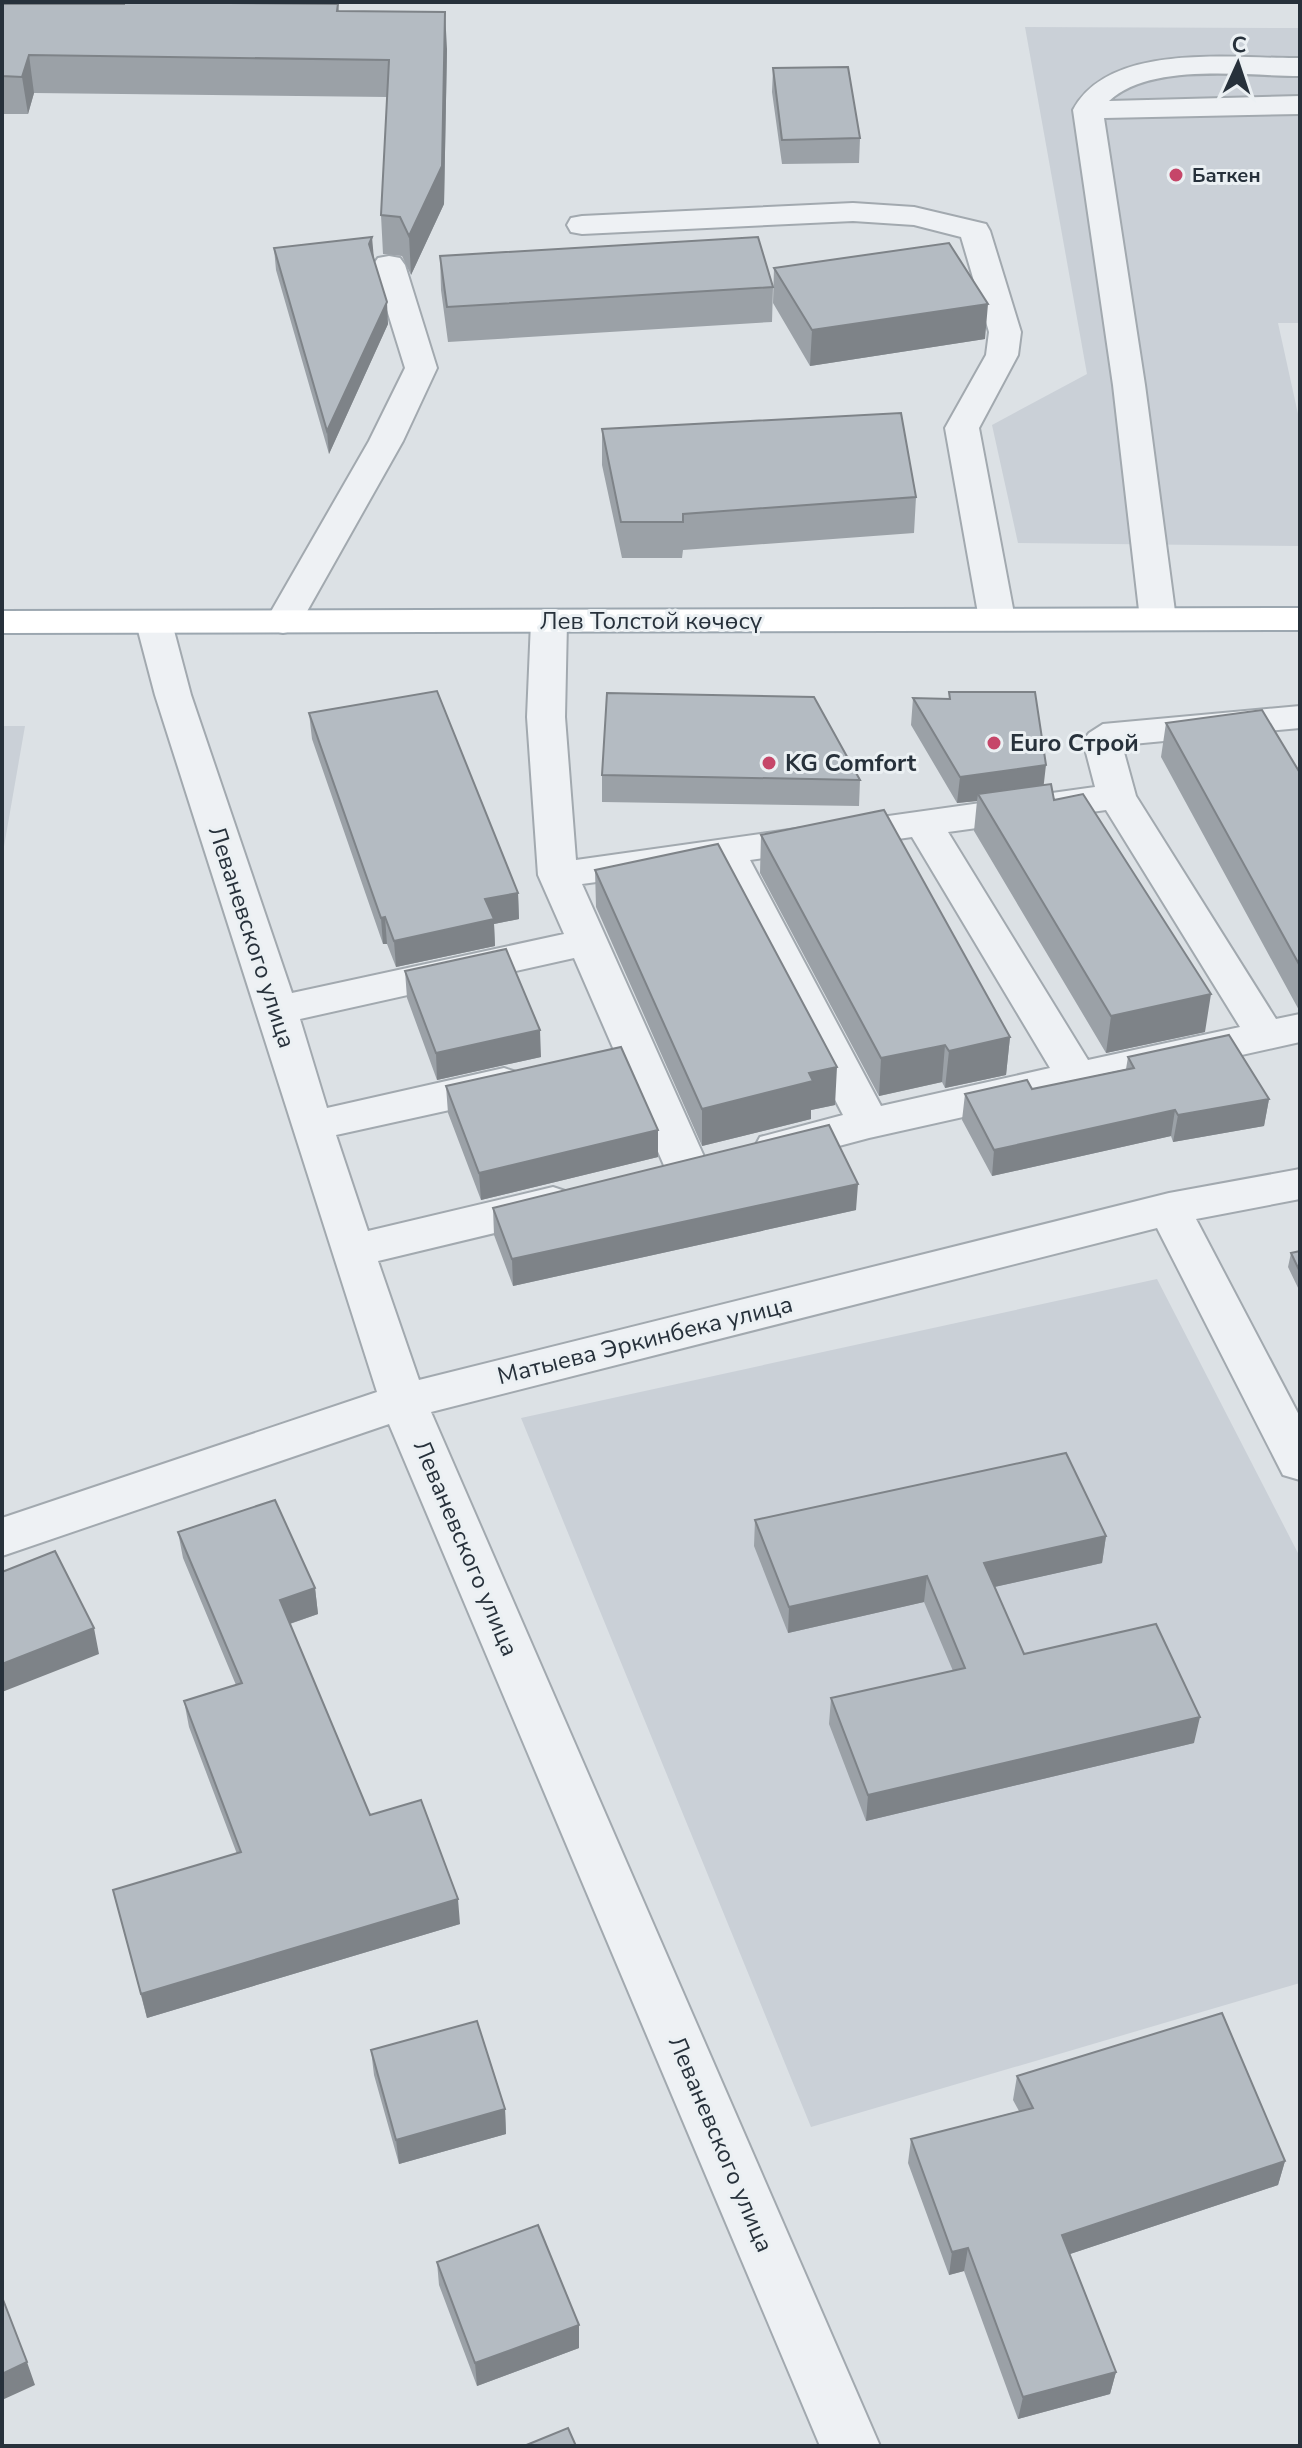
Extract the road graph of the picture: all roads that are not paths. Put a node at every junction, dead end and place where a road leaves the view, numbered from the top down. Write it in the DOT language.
graph roads {
  1 [pos="1300,67"];
  2 [pos="1300,105"];
  3 [pos="1088,110"];
  4 [pos="582,225"];
  5 [pos="389,265"];
  6 [pos="997,619"];
  7 [pos="1158,619"];
  8 [pos="1300,619"];
  9 [pos="2,622"];
  10 [pos="283,622"];
  11 [pos="549,622"];
  12 [pos="154,623"];
  13 [pos="1300,717"];
  14 [pos="1117,796"];
  15 [pos="923,823"];
  16 [pos="725,851"];
  17 [pos="558,875"];
  18 [pos="586,942"];
  19 [pos="277,1010"];
  20 [pos="1283,1032"];
  21 [pos="543,1074"];
  22 [pos="1076,1076"];
  23 [pos="869,1123"];
  24 [pos="311,1126"];
  25 [pos="713,1164"];
  26 [pos="642,1181"];
  27 [pos="1300,1184"];
  28 [pos="597,1192"];
  29 [pos="1169,1209"];
  30 [pos="353,1251"];
  31 [pos="403,1401"];
  32 [pos="1300,1462"];
  33 [pos="2,1537"];
  34 [pos="850,2446"];
  1 -- 3 [label="street"];
  2 -- 3 [label="street"];
  3 -- 7 [label="street"];
  4 -- 6 [label="street"];
  5 -- 10 [label="street"];
  6 -- 7 [label="main road, Лев Толстой көчөсү"];
  6 -- 11 [label="main road, Лев Толстой көчөсү"];
  7 -- 8 [label="main road, Лев Толстой көчөсү"];
  9 -- 12 [label="main road, Лев Толстой көчөсү"];
  10 -- 11 [label="main road, Лев Толстой көчөсү"];
  10 -- 12 [label="main road, Лев Толстой көчөсү"];
  11 -- 17 [label="street"];
  12 -- 19 [label="street, Леваневского улица"];
  13 -- 14 [label="street"];
  14 -- 15 [label="street"];
  14 -- 20 [label="street"];
  15 -- 16 [label="street"];
  15 -- 22 [label="street"];
  16 -- 17 [label="street"];
  16 -- 23 [label="street"];
  17 -- 18 [label="street"];
  18 -- 19 [label="street"];
  18 -- 25 [label="street"];
  19 -- 24 [label="street, Леваневского улица"];
  20 -- 22 [label="street"];
  21 -- 24 [label="street"];
  22 -- 23 [label="street"];
  23 -- 25 [label="street"];
  24 -- 30 [label="street, Леваневского улица"];
  25 -- 26 [label="street"];
  27 -- 29 [label="street, Матыева Эркинбека улица"];
  28 -- 30 [label="street"];
  29 -- 31 [label="street, Матыева Эркинбека улица"];
  29 -- 32 [label="street"];
  30 -- 31 [label="street, Леваневского улица"];
  31 -- 33 [label="street, Матыева Эркинбека улица"];
  31 -- 34 [label="street, Леваневского улица"];
}
